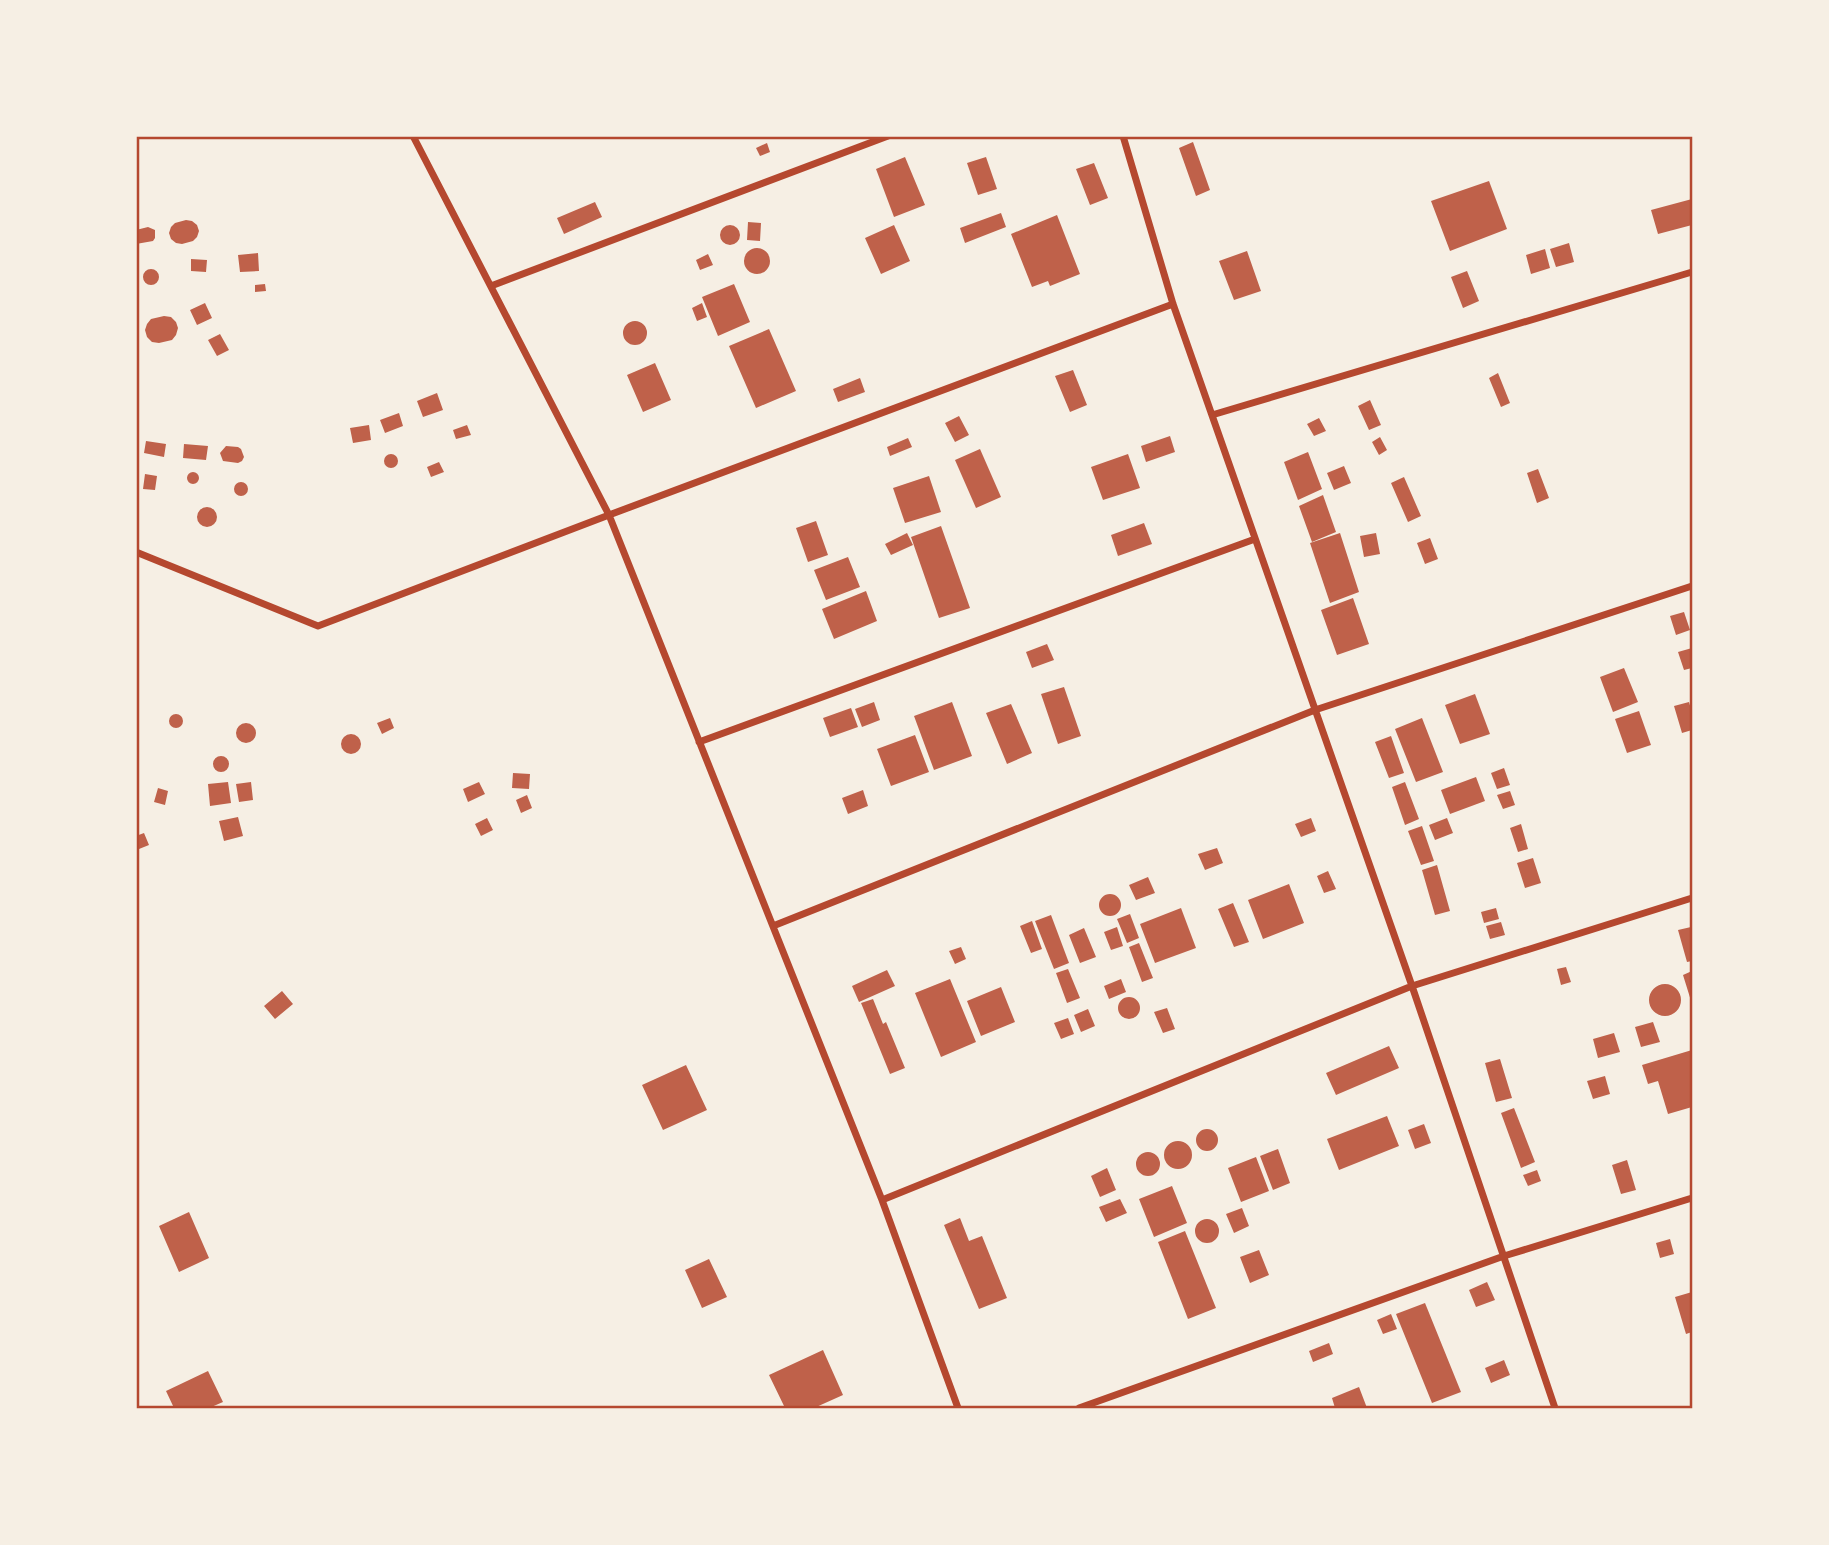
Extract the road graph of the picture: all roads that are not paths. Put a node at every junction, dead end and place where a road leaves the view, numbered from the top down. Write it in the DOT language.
graph roads {
  1 [pos="413,136"];
  2 [pos="888,136"];
  3 [pos="1123,136"];
  4 [pos="1692,272"];
  5 [pos="491,286"];
  6 [pos="1173,304"];
  7 [pos="1212,415"];
  8 [pos="609,515"];
  9 [pos="1255,539"];
  10 [pos="136,552"];
  11 [pos="1692,586"];
  12 [pos="1315,710"];
  13 [pos="699,742"];
  14 [pos="1692,898"];
  15 [pos="773,926"];
  16 [pos="1412,986"];
  17 [pos="1692,1198"];
  18 [pos="881,1200"];
  19 [pos="1504,1256"];
  20 [pos="958,1409"];
  21 [pos="1079,1409"];
  22 [pos="1555,1409"];
  1 -- 5 [label="street"];
  2 -- 5 [label="street"];
  3 -- 6 [label="street"];
  4 -- 7 [label="street"];
  5 -- 8 [label="street"];
  6 -- 7 [label="street"];
  6 -- 8 [label="street"];
  7 -- 9 [label="street"];
  8 -- 10 [label="street"];
  8 -- 13 [label="street"];
  9 -- 12 [label="street"];
  9 -- 13 [label="street"];
  11 -- 12 [label="street"];
  12 -- 15 [label="street"];
  12 -- 16 [label="street"];
  13 -- 15 [label="street"];
  14 -- 16 [label="street"];
  15 -- 18 [label="street"];
  16 -- 18 [label="street"];
  16 -- 19 [label="street"];
  17 -- 19 [label="street"];
  18 -- 20 [label="street"];
  19 -- 21 [label="street"];
  19 -- 22 [label="street"];
}
